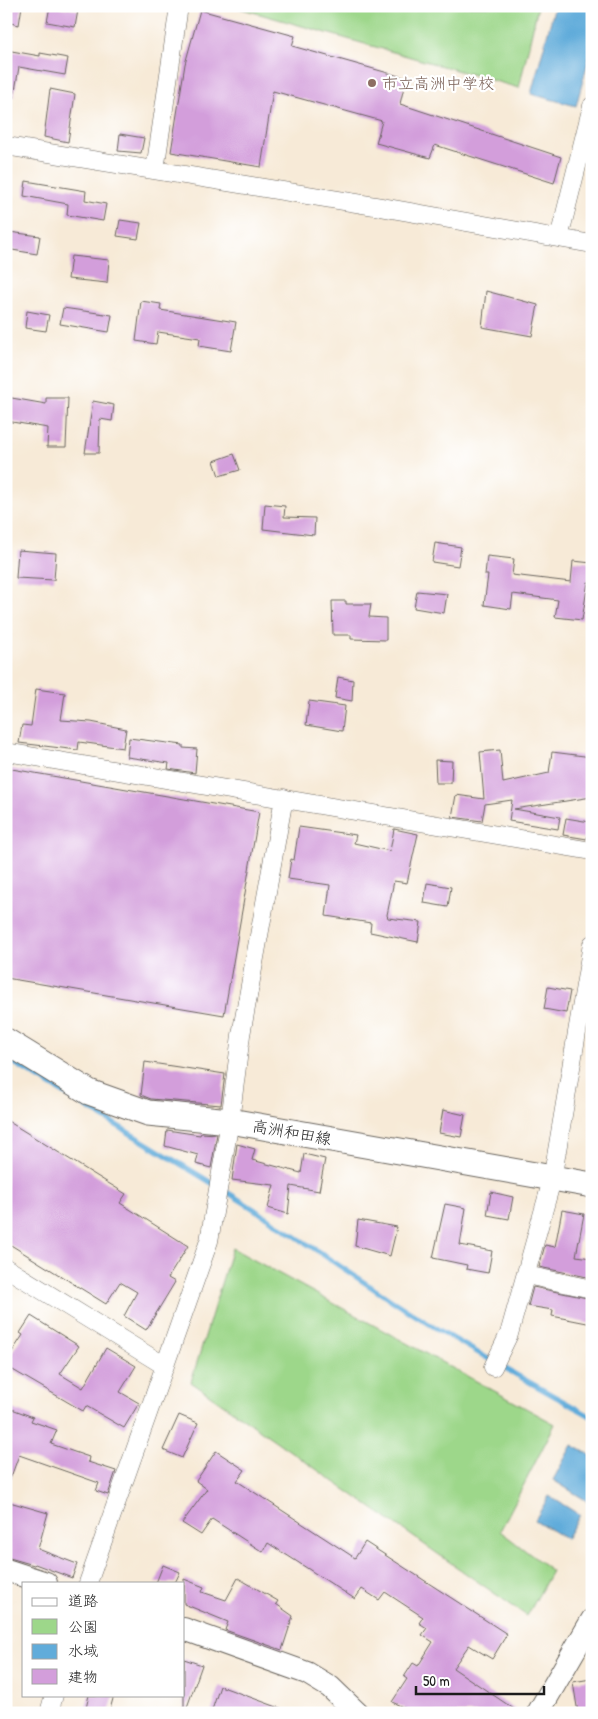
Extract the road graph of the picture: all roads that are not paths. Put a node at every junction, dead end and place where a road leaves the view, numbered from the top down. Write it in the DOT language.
graph roads {
  1 [pos="179,6"];
  2 [pos="592,106"];
  3 [pos="6,146"];
  4 [pos="155,170"];
  5 [pos="559,238"];
  6 [pos="592,244"];
  7 [pos="6,752"];
  8 [pos="284,798"];
  9 [pos="592,850"];
  10 [pos="591,955"];
  11 [pos="6,1041"];
  12 [pos="230,1121"];
  13 [pos="552,1180"];
  14 [pos="592,1185"];
  15 [pos="6,1268"];
  16 [pos="526,1275"];
  17 [pos="592,1289"];
  18 [pos="165,1366"];
  19 [pos="493,1367"];
  20 [pos="6,1570"];
  21 [pos="43,1582"];
  22 [pos="88,1582"];
  23 [pos="592,1620"];
  24 [pos="185,1629"];
  25 [pos="54,1696"];
  26 [pos="49,1713"];
  27 [pos="357,1713"];
  28 [pos="538,1713"];
  1 -- 4 [label="street"];
  2 -- 5 [label="street"];
  3 -- 4 [label="street"];
  4 -- 5 [label="street"];
  5 -- 6 [label="street"];
  7 -- 8 [label="street"];
  8 -- 9 [label="street"];
  8 -- 12 [label="street"];
  10 -- 13 [label="street"];
  11 -- 12 [label="main road, 高洲和田線"];
  12 -- 13 [label="main road, 高洲和田線"];
  12 -- 18 [label="street"];
  13 -- 14 [label="main road, 高洲和田線"];
  13 -- 16 [label="street"];
  15 -- 18 [label="street"];
  16 -- 17 [label="street"];
  16 -- 19 [label="street"];
  18 -- 22 [label="street"];
  20 -- 21 [label="street"];
  23 -- 28 [label="street"];
  24 -- 27 [label="street"];
  25 -- 26 [label="street"];
}
